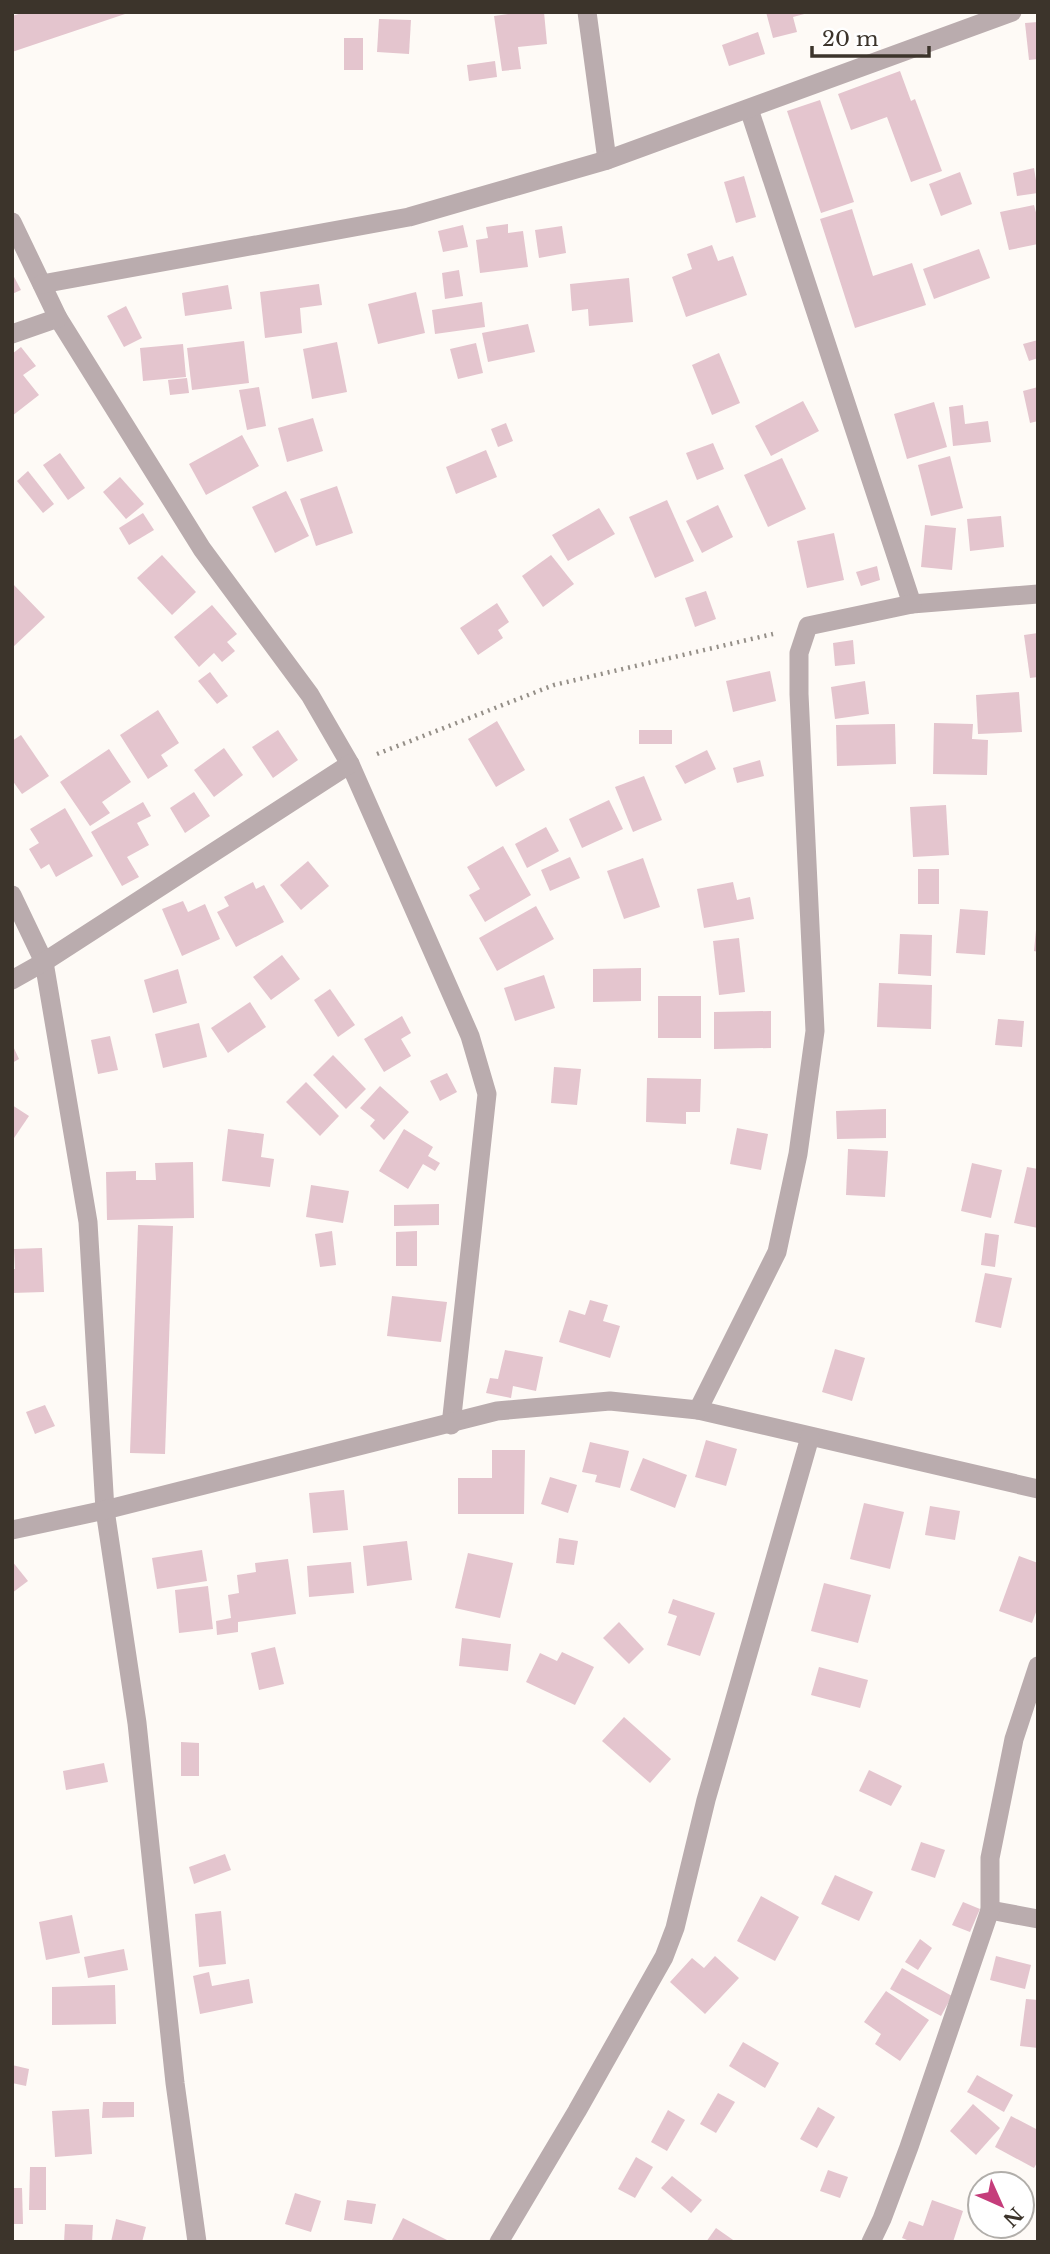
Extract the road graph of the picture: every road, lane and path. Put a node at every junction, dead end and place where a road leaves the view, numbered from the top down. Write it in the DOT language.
graph roads {
  1 [pos="587,12"];
  2 [pos="1012,12"];
  3 [pos="749,109"];
  4 [pos="607,160"];
  5 [pos="12,222"];
  6 [pos="42,284"];
  7 [pos="58,318"];
  8 [pos="12,334"];
  9 [pos="1038,594"];
  10 [pos="912,604"];
  11 [pos="808,626"];
  12 [pos="350,764"];
  13 [pos="12,895"];
  14 [pos="44,962"];
  15 [pos="12,980"];
  16 [pos="698,1410"];
  17 [pos="451,1425"];
  18 [pos="810,1437"];
  19 [pos="1038,1489"];
  20 [pos="105,1510"];
  21 [pos="12,1530"];
  22 [pos="1038,1666"];
  23 [pos="990,1910"];
  24 [pos="1038,1919"];
  25 [pos="197,2242"];
  26 [pos="499,2242"];
  27 [pos="871,2242"];
  1 -- 4 [label="street"];
  2 -- 3 [label="street"];
  3 -- 4 [label="street"];
  3 -- 10 [label="street"];
  4 -- 6 [label="street"];
  5 -- 6 [label="street"];
  6 -- 7 [label="street"];
  7 -- 8 [label="street"];
  7 -- 12 [label="street"];
  9 -- 10 [label="street"];
  10 -- 11 [label="street"];
  11 -- 12 [label="path"];
  11 -- 16 [label="street"];
  12 -- 14 [label="street"];
  12 -- 17 [label="street"];
  13 -- 14 [label="street"];
  14 -- 15 [label="street"];
  14 -- 20 [label="street"];
  16 -- 17 [label="street"];
  16 -- 18 [label="street"];
  17 -- 20 [label="street"];
  18 -- 19 [label="street"];
  18 -- 26 [label="street"];
  20 -- 21 [label="street"];
  20 -- 25 [label="street"];
  22 -- 23 [label="street"];
  23 -- 24 [label="street"];
  23 -- 27 [label="street"];
}
